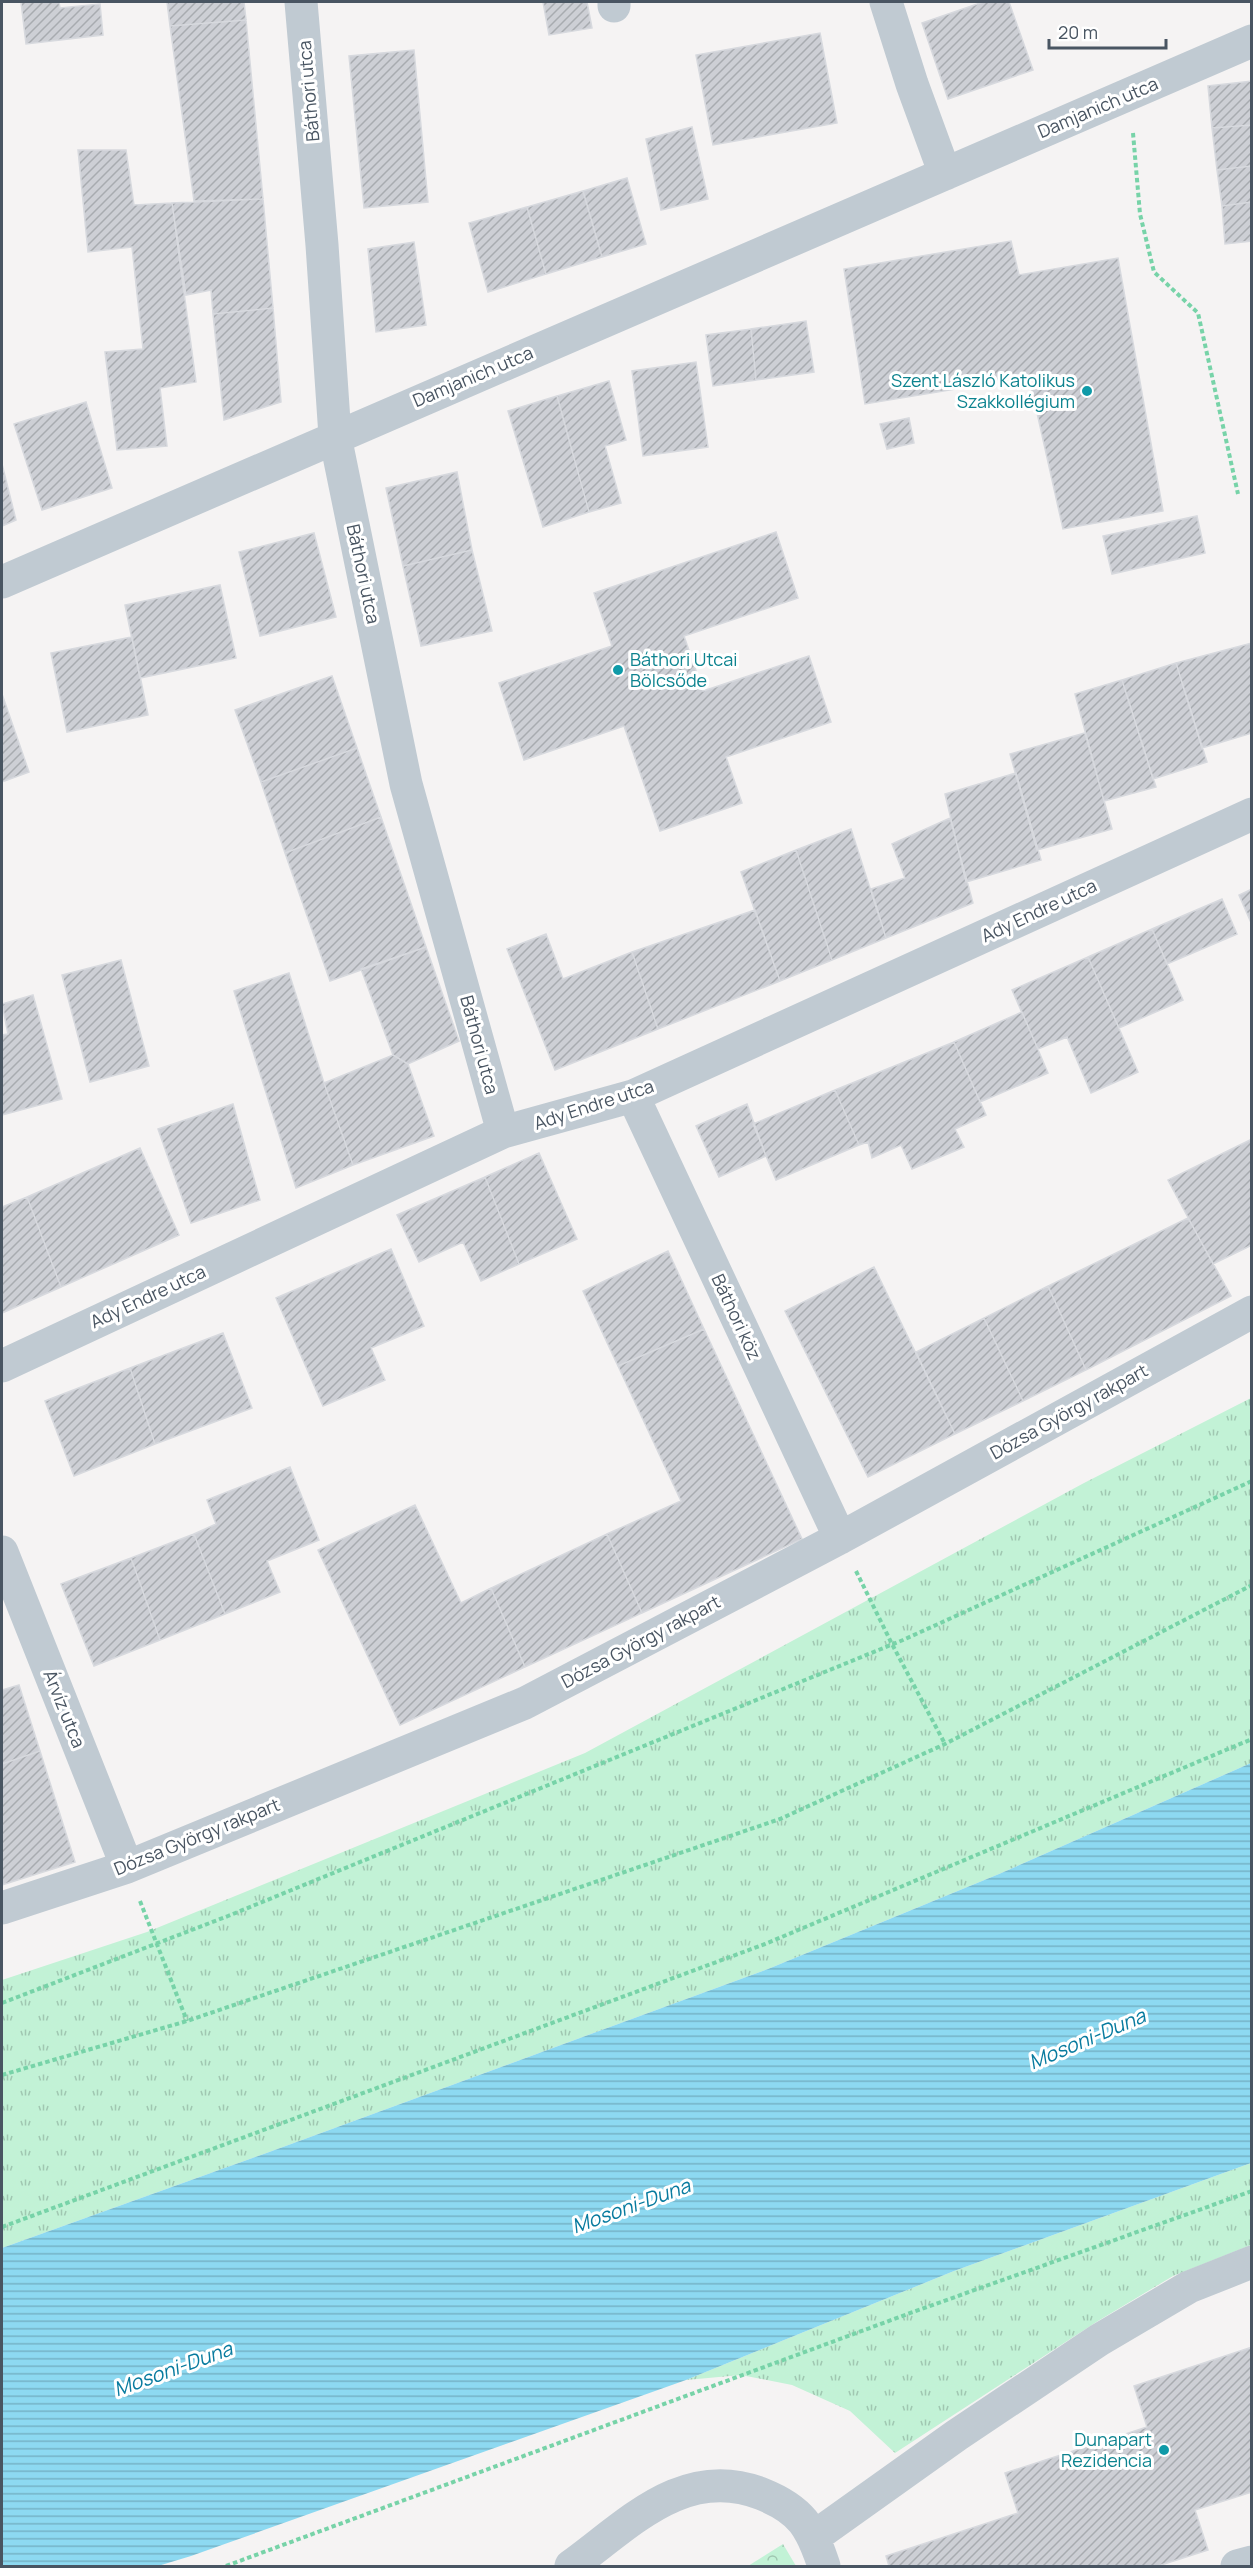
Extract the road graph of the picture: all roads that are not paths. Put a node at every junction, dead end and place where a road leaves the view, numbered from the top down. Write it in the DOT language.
graph roads {
  1 [pos="301,2"];
  2 [pos="886,2"];
  3 [pos="1251,41"];
  4 [pos="945,174"];
  5 [pos="335,436"];
  6 [pos="2,582"];
  7 [pos="1251,814"];
  8 [pos="633,1096"];
  9 [pos="503,1132"];
  10 [pos="1251,1312"];
  11 [pos="2,1366"];
  12 [pos="840,1538"];
  13 [pos="2,1552"];
  14 [pos="127,1866"];
  15 [pos="2,1908"];
  16 [pos="1251,2262"];
  17 [pos="819,2552"];
  18 [pos="1251,2562"];
  19 [pos="571,2566"];
  20 [pos="1237,2566"];
  1 -- 5 [label="street, Báthori utca"];
  2 -- 4 [label="street"];
  3 -- 4 [label="street, Damjanich utca"];
  4 -- 5 [label="street, Damjanich utca"];
  5 -- 6 [label="street, Damjanich utca"];
  5 -- 9 [label="street, Báthori utca"];
  7 -- 8 [label="street, Ady Endre utca"];
  8 -- 9 [label="street, Ady Endre utca"];
  8 -- 12 [label="street, Báthori köz"];
  9 -- 11 [label="street, Ady Endre utca"];
  10 -- 12 [label="street, Dózsa György rakpart"];
  12 -- 14 [label="street, Dózsa György rakpart"];
  13 -- 14 [label="street, Árvíz utca"];
  14 -- 15 [label="street, Dózsa György rakpart"];
  16 -- 17 [label="street"];
  17 -- 19 [label="street"];
  18 -- 20 [label="street"];
}
